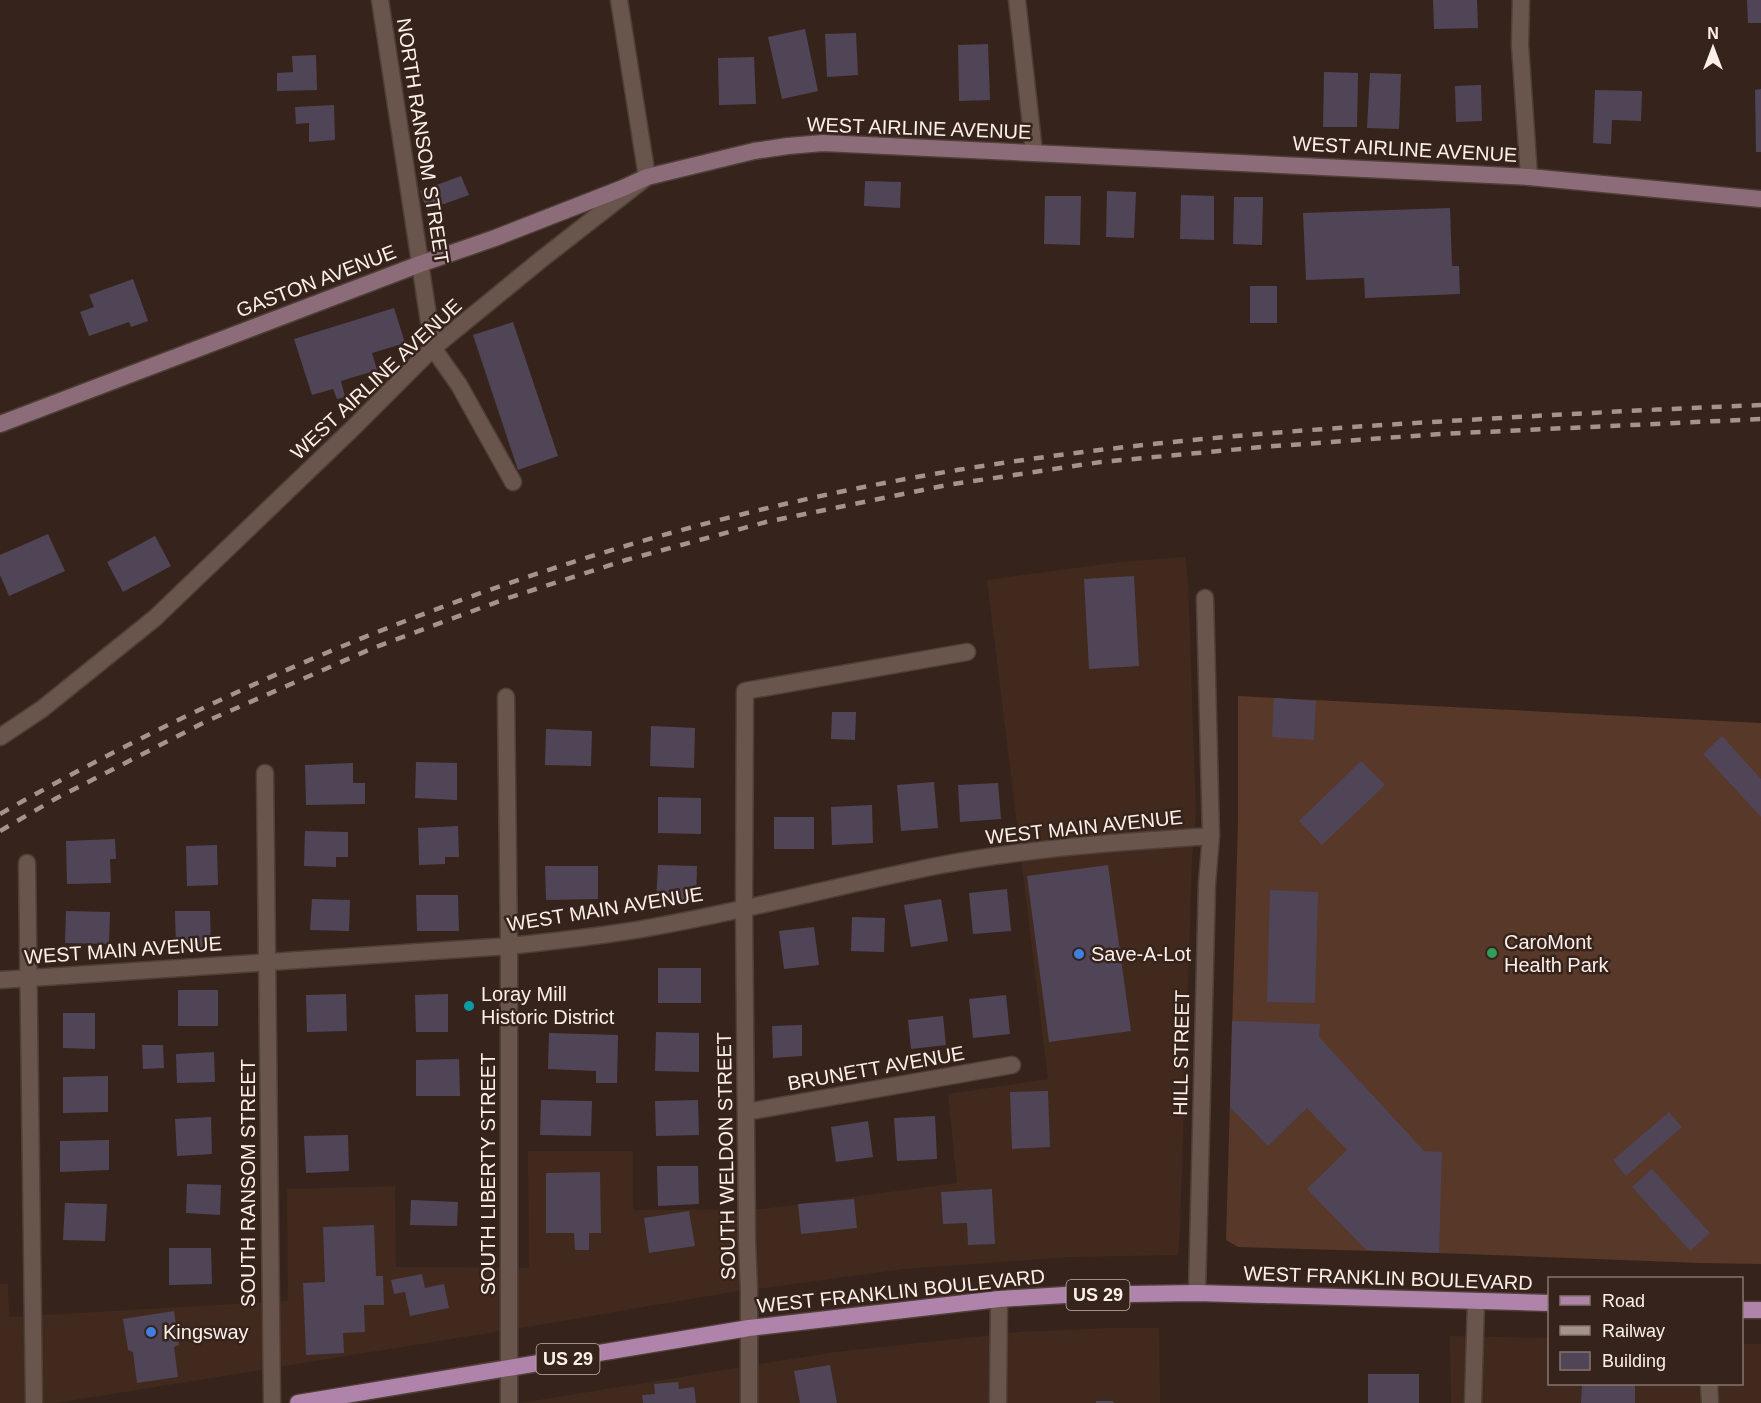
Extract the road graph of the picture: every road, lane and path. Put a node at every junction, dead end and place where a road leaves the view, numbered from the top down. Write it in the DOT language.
graph roads {
  1 [pos="380,0"];
  2 [pos="619,0"];
  3 [pos="1017,0"];
  4 [pos="1521,0"];
  5 [pos="1034,152"];
  6 [pos="647,177"];
  7 [pos="1529,177"];
  8 [pos="1761,199"];
  9 [pos="420,264"];
  10 [pos="433,348"];
  11 [pos="0,424"];
  12 [pos="513,482"];
  13 [pos="1206,598"];
  14 [pos="967,652"];
  15 [pos="506,697"];
  16 [pos="0,737"];
  17 [pos="265,772"];
  18 [pos="1211,837"];
  19 [pos="27,863"];
  20 [pos="744,908"];
  21 [pos="509,946"];
  22 [pos="267,962"];
  23 [pos="29,978"];
  24 [pos="0,980"];
  25 [pos="1012,1065"];
  26 [pos="746,1112"];
  27 [pos="1197,1293"];
  28 [pos="999,1299"];
  29 [pos="1476,1301"];
  30 [pos="1548,1303"];
  31 [pos="1743,1310"];
  32 [pos="1761,1310"];
  33 [pos="749,1328"];
  34 [pos="508,1369"];
  35 [pos="1709,1385"];
  36 [pos="34,1403"];
  37 [pos="272,1403"];
  38 [pos="298,1403"];
  39 [pos="509,1403"];
  40 [pos="749,1403"];
  41 [pos="998,1403"];
  42 [pos="1473,1403"];
  43 [pos="1710,1403"];
  1 -- 9 [label="street, NORTH RANSOM STREET"];
  2 -- 6 [label="street"];
  3 -- 5 [label="street"];
  4 -- 7 [label="street"];
  5 -- 6 [label="main road, WEST AIRLINE AVENUE"];
  5 -- 7 [label="main road, WEST AIRLINE AVENUE"];
  6 -- 9 [label="main road, GASTON AVENUE"];
  6 -- 10 [label="street, WEST AIRLINE AVENUE"];
  7 -- 8 [label="main road, WEST AIRLINE AVENUE"];
  9 -- 10 [label="street, NORTH RANSOM STREET"];
  9 -- 11 [label="main road, GASTON AVENUE"];
  10 -- 12 [label="street, NORTH RANSOM STREET"];
  10 -- 16 [label="street, WEST AIRLINE AVENUE"];
  13 -- 18 [label="street, HILL STREET"];
  14 -- 20 [label="street, SOUTH WELDON STREET"];
  15 -- 21 [label="street, SOUTH LIBERTY STREET"];
  17 -- 22 [label="street"];
  18 -- 20 [label="street, WEST MAIN AVENUE"];
  18 -- 27 [label="street, HILL STREET"];
  19 -- 23 [label="street"];
  20 -- 21 [label="street, WEST MAIN AVENUE"];
  20 -- 26 [label="street, SOUTH WELDON STREET"];
  21 -- 22 [label="street, WEST MAIN AVENUE"];
  21 -- 34 [label="street, SOUTH LIBERTY STREET"];
  22 -- 23 [label="street, WEST MAIN AVENUE"];
  22 -- 37 [label="street, SOUTH RANSOM STREET"];
  23 -- 24 [label="street, WEST MAIN AVENUE"];
  23 -- 36 [label="street"];
  25 -- 26 [label="street, BRUNETT AVENUE"];
  26 -- 33 [label="street, SOUTH WELDON STREET"];
  27 -- 28 [label="main road, WEST FRANKLIN BOULEVARD / US 29"];
  27 -- 29 [label="main road, WEST FRANKLIN BOULEVARD / US 29"];
  28 -- 33 [label="main road, WEST FRANKLIN BOULEVARD / US 29"];
  28 -- 41 [label="street"];
  29 -- 30 [label="main road, WEST FRANKLIN BOULEVARD / US 29"];
  29 -- 42 [label="street"];
  31 -- 32 [label="main road"];
  33 -- 34 [label="main road, WEST FRANKLIN BOULEVARD / US 29"];
  33 -- 40 [label="street, SOUTH WELDON STREET"];
  34 -- 38 [label="main road, WEST FRANKLIN BOULEVARD / US 29"];
  34 -- 39 [label="street, SOUTH LIBERTY STREET"];
  35 -- 43 [label="street"];
}
